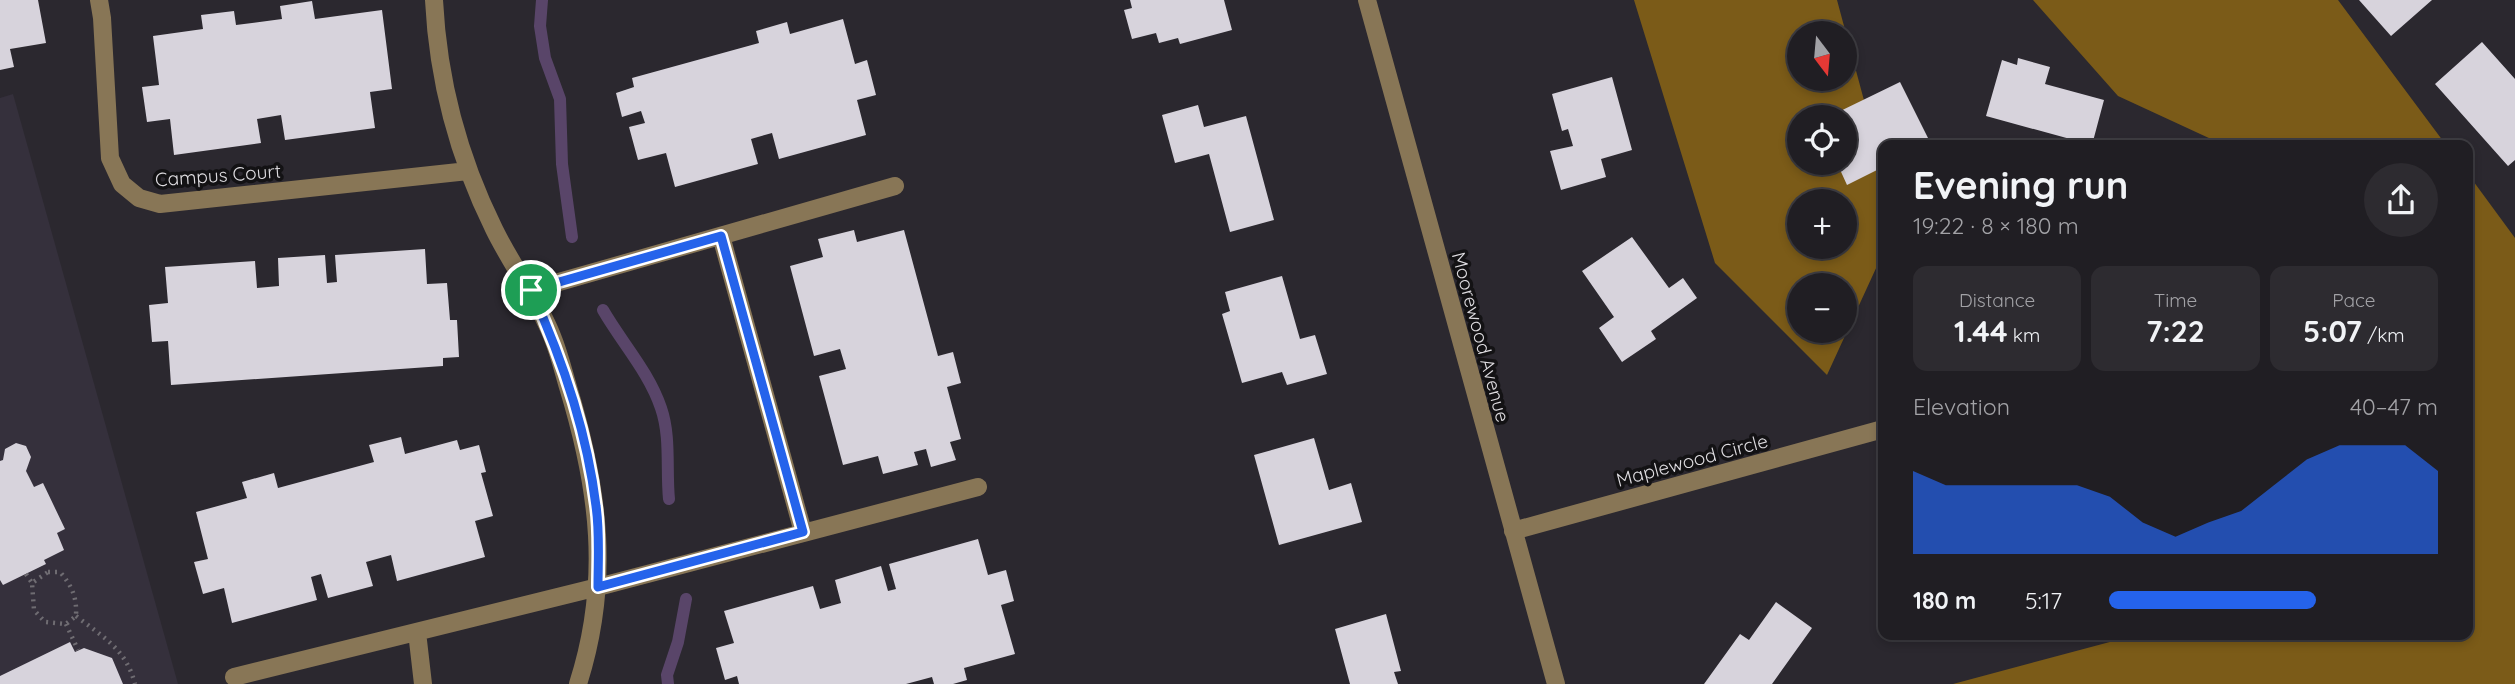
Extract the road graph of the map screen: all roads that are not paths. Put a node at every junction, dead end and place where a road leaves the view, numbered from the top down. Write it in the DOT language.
graph roads {
  1 [pos="99,0"];
  2 [pos="434,0"];
  3 [pos="1367,0"];
  4 [pos="468,172"];
  5 [pos="895,186"];
  6 [pos="721,236"];
  7 [pos="531,290"];
  8 [pos="1878,430"];
  9 [pos="978,487"];
  10 [pos="1513,531"];
  11 [pos="803,532"];
  12 [pos="598,587"];
  13 [pos="417,632"];
  14 [pos="234,677"];
  15 [pos="423,684"];
  16 [pos="578,684"];
  17 [pos="1556,684"];
  1 -- 4 [label="street, Campus Court"];
  2 -- 4 [label="street"];
  3 -- 10 [label="street, Moorewood Avenue"];
  4 -- 7 [label="street"];
  5 -- 6 [label="street"];
  6 -- 7 [label="street"];
  6 -- 11 [label="street"];
  7 -- 12 [label="street"];
  8 -- 10 [label="street, Maplewood Circle"];
  9 -- 11 [label="street"];
  10 -- 17 [label="street, Moorewood Avenue"];
  11 -- 12 [label="street"];
  12 -- 13 [label="street"];
  12 -- 16 [label="street"];
  13 -- 14 [label="street"];
  13 -- 15 [label="street"];
}
